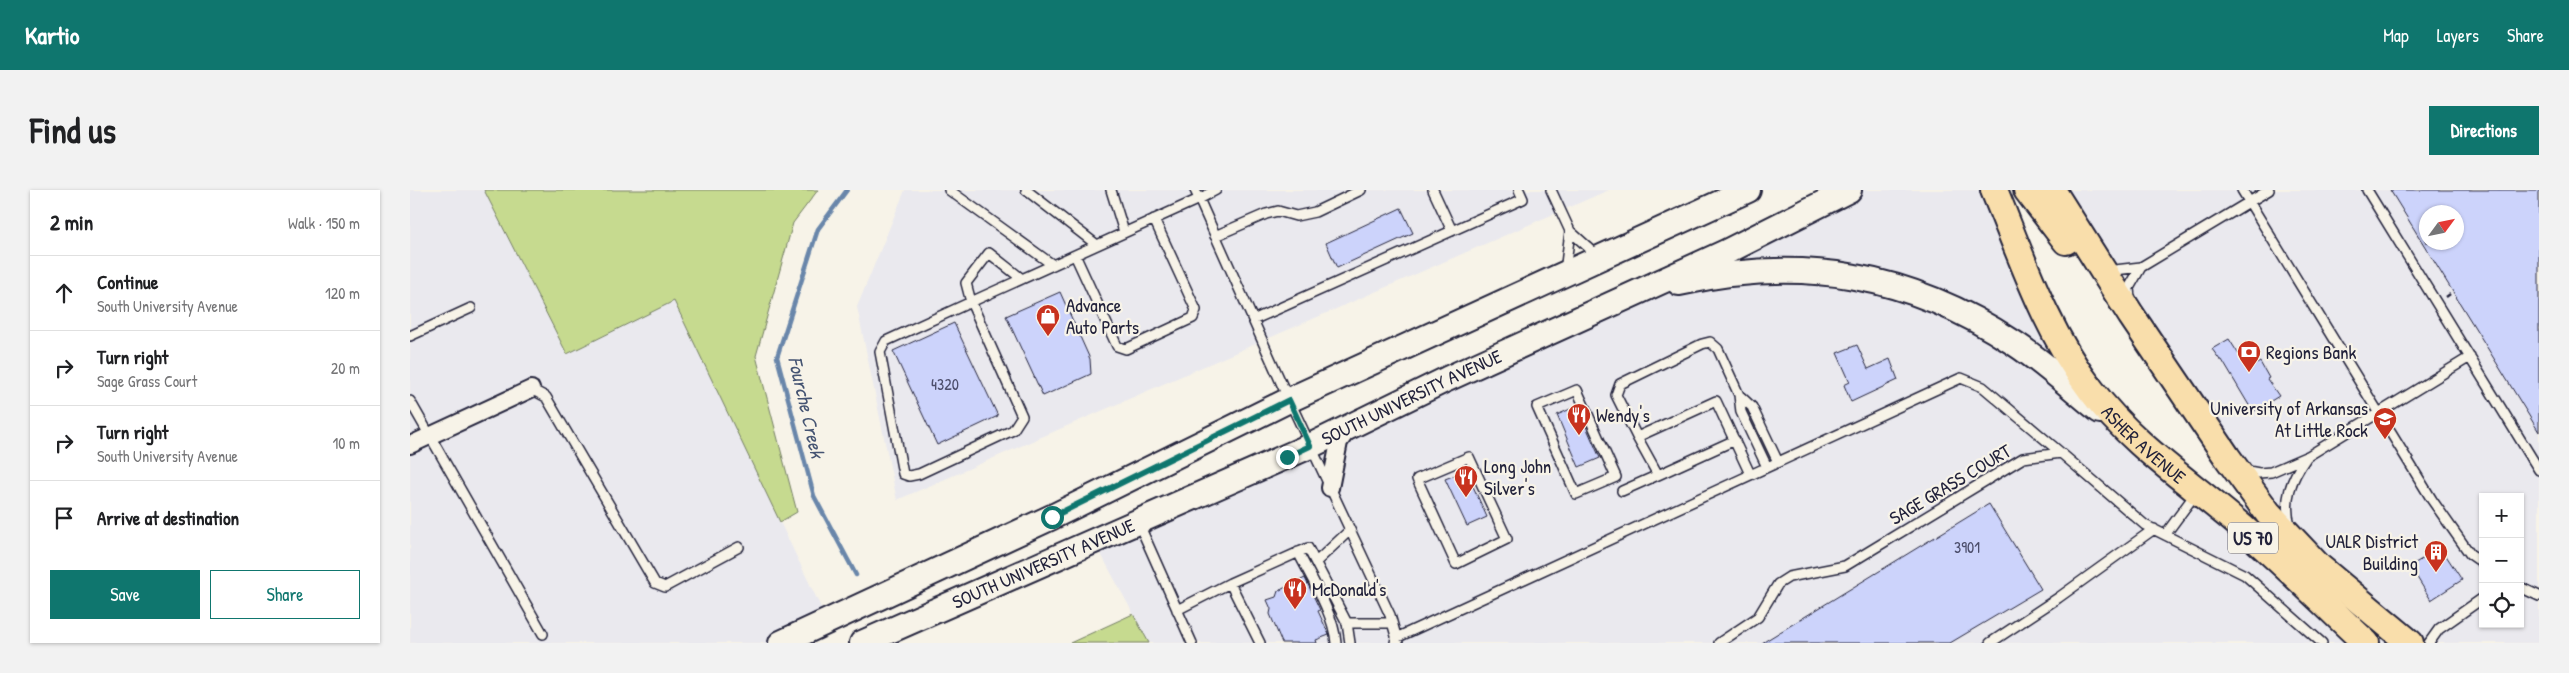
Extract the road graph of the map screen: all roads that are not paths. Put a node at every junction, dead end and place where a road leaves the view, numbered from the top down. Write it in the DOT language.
graph roads {
  1 [pos="949,190"];
  2 [pos="1026,190"];
  3 [pos="1110,190"];
  4 [pos="1216,190"];
  5 [pos="1361,190"];
  6 [pos="1433,190"];
  7 [pos="1519,190"];
  8 [pos="1551,190"];
  9 [pos="1748,190"];
  10 [pos="1849,190"];
  11 [pos="1994,190"];
  12 [pos="2027,190"];
  13 [pos="2052,190"];
  14 [pos="2242,190"];
  15 [pos="2270,190"];
  16 [pos="2367,190"];
  17 [pos="1197,194"];
  18 [pos="2250,202"];
  19 [pos="1154,219"];
  20 [pos="1452,231"];
  21 [pos="1570,231"];
  22 [pos="1124,232"];
  23 [pos="1215,236"];
  24 [pos="1097,245"];
  25 [pos="1075,255"];
  26 [pos="1601,259"];
  27 [pos="1053,265"];
  28 [pos="2141,267"];
  29 [pos="2103,272"];
  30 [pos="1565,275"];
  31 [pos="1022,279"];
  32 [pos="971,302"];
  33 [pos="1603,307"];
  34 [pos="471,308"];
  35 [pos="2131,315"];
  36 [pos="1253,320"];
  37 [pos="410,336"];
  38 [pos="2470,357"];
  39 [pos="531,389"];
  40 [pos="1739,395"];
  41 [pos="1289,400"];
  42 [pos="410,401"];
  43 [pos="2379,414"];
  44 [pos="1350,427"];
  45 [pos="429,436"];
  46 [pos="1637,437"];
  47 [pos="1735,440"];
  48 [pos="2135,440"];
  49 [pos="410,445"];
  50 [pos="1310,446"];
  51 [pos="2061,454"];
  52 [pos="2308,456"];
  53 [pos="2227,457"];
  54 [pos="1778,462"];
  55 [pos="1767,467"];
  56 [pos="2539,470"];
  57 [pos="1750,474"];
  58 [pos="1658,475"];
  59 [pos="1417,479"];
  60 [pos="1330,488"];
  61 [pos="1622,490"];
  62 [pos="2197,490"];
  63 [pos="1576,494"];
  64 [pos="1139,523"];
  65 [pos="1350,530"];
  66 [pos="2154,530"];
  67 [pos="2165,535"];
  68 [pos="2295,543"];
  69 [pos="739,547"];
  70 [pos="1298,552"];
  71 [pos="2479,561"];
  72 [pos="1316,562"];
  73 [pos="1230,583"];
  74 [pos="2524,589"];
  75 [pos="2539,596"];
  76 [pos="2479,601"];
  77 [pos="1177,610"];
  78 [pos="1392,622"];
  79 [pos="1347,623"];
  80 [pos="543,634"];
  81 [pos="1397,641"];
  82 [pos="781,643"];
  83 [pos="862,643"];
  84 [pos="1192,643"];
  85 [pos="1260,643"];
  86 [pos="1336,643"];
  87 [pos="1350,643"];
  88 [pos="1719,643"];
  89 [pos="1990,643"];
  90 [pos="2322,643"];
  91 [pos="2366,643"];
  92 [pos="2410,643"];
  93 [pos="2428,643"];
  1 -- 27 [label="lane"];
  2 -- 24 [label="lane"];
  3 -- 22 [label="lane"];
  4 -- 17 [label="lane"];
  5 -- 23 [label="lane"];
  6 -- 20 [label="lane"];
  7 -- 20 [label="lane"];
  8 -- 21 [label="lane"];
  9 -- 26 [label="main road, SOUTH UNIVERSITY AVENUE"];
  10 -- 33 [label="main road, SOUTH UNIVERSITY AVENUE"];
  11 -- 48 [label="main road, ASHER AVENUE / US 70"];
  12 -- 35 [label="main road"];
  13 -- 29 [label="main road, US 70"];
  14 -- 18 [label="lane"];
  15 -- 18 [label="lane"];
  16 -- 38 [label="lane"];
  17 -- 19 [label="lane"];
  17 -- 23 [label="lane"];
  18 -- 28 [label="lane"];
  18 -- 43 [label="lane"];
  19 -- 22 [label="lane"];
  19 -- 25 [label="lane"];
  20 -- 36 [label="lane"];
  21 -- 26 [label="lane"];
  21 -- 30 [label="lane"];
  22 -- 24 [label="lane"];
  23 -- 36 [label="lane"];
  24 -- 25 [label="lane"];
  25 -- 27 [label="lane"];
  26 -- 30 [label="main road, SOUTH UNIVERSITY AVENUE"];
  27 -- 31 [label="lane"];
  28 -- 29 [label="lane"];
  28 -- 35 [label="lane"];
  29 -- 35 [label="main road, US 70"];
  30 -- 41 [label="main road, SOUTH UNIVERSITY AVENUE"];
  31 -- 32 [label="lane"];
  31 -- 32 [label="lane"];
  32 -- 32 [label="lane"];
  33 -- 44 [label="main road, SOUTH UNIVERSITY AVENUE"];
  33 -- 48 [label="main road"];
  34 -- 37 [label="lane"];
  35 -- 53 [label="main road, US 70"];
  36 -- 41 [label="lane"];
  38 -- 43 [label="lane"];
  38 -- 56 [label="lane"];
  39 -- 45 [label="street"];
  39 -- 69 [label="lane"];
  40 -- 46 [label="lane"];
  40 -- 54 [label="lane"];
  40 -- 55 [label="lane"];
  41 -- 50 [label="lane"];
  41 -- 82 [label="main road, SOUTH UNIVERSITY AVENUE"];
  42 -- 45 [label="lane"];
  43 -- 52 [label="lane"];
  43 -- 71 [label="lane"];
  44 -- 50 [label="main road, SOUTH UNIVERSITY AVENUE"];
  44 -- 60 [label="street"];
  45 -- 49 [label="street"];
  45 -- 80 [label="lane"];
  46 -- 47 [label="lane"];
  46 -- 58 [label="lane"];
  47 -- 57 [label="lane"];
  47 -- 58 [label="lane"];
  48 -- 62 [label="main road, ASHER AVENUE / US 70"];
  50 -- 60 [label="lane"];
  50 -- 64 [label="main road, SOUTH UNIVERSITY AVENUE"];
  51 -- 54 [label="lane"];
  51 -- 66 [label="lane"];
  51 -- 88 [label="lane, SAGE GRASS COURT"];
  52 -- 53 [label="lane"];
  52 -- 68 [label="lane"];
  53 -- 68 [label="main road, US 70"];
  54 -- 55 [label="lane"];
  55 -- 57 [label="lane"];
  57 -- 81 [label="lane"];
  58 -- 61 [label="lane"];
  59 -- 59 [label="lane"];
  60 -- 65 [label="lane"];
  62 -- 67 [label="lane"];
  62 -- 91 [label="main road, ASHER AVENUE / US 70"];
  63 -- 63 [label="lane"];
  64 -- 77 [label="lane"];
  64 -- 83 [label="main road, SOUTH UNIVERSITY AVENUE"];
  65 -- 72 [label="lane"];
  65 -- 78 [label="lane"];
  66 -- 67 [label="lane"];
  66 -- 89 [label="lane"];
  67 -- 90 [label="lane"];
  68 -- 92 [label="main road, US 70"];
  70 -- 72 [label="lane"];
  70 -- 73 [label="lane"];
  70 -- 86 [label="lane"];
  72 -- 79 [label="lane"];
  73 -- 77 [label="lane"];
  73 -- 85 [label="lane"];
  74 -- 75 [label="lane"];
  76 -- 93 [label="lane"];
  77 -- 84 [label="lane"];
  78 -- 79 [label="lane"];
  78 -- 81 [label="lane"];
  79 -- 87 [label="lane"];
}
